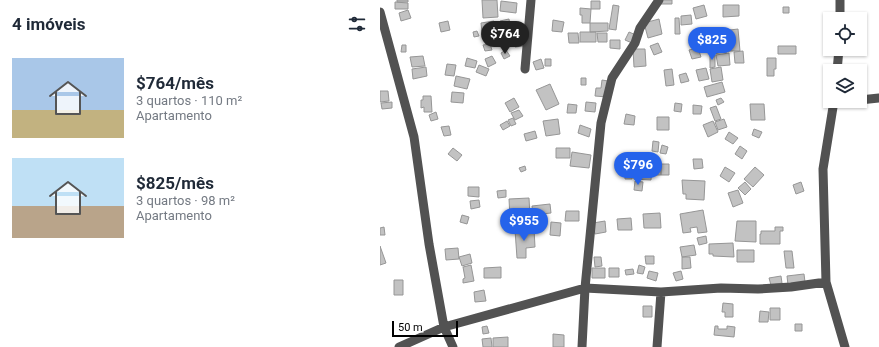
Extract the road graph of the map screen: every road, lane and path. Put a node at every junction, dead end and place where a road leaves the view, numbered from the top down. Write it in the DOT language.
graph roads {
  1 [pos="531,0"];
  2 [pos="659,0"];
  3 [pos="840,0"];
  4 [pos="380,12"];
  5 [pos="840,12"];
  6 [pos="526,70"];
  7 [pos="879,98"];
  8 [pos="867,99"];
  9 [pos="833,108"];
  10 [pos="826,282"];
  11 [pos="585,288"];
  12 [pos="661,292"];
  13 [pos="444,327"];
  14 [pos="399,347"];
  15 [pos="453,347"];
  16 [pos="582,347"];
  17 [pos="657,347"];
  18 [pos="845,347"];
  1 -- 6 [label="street"];
  2 -- 11 [label="street"];
  3 -- 5 [label="street"];
  4 -- 13 [label="street"];
  7 -- 8 [label="street"];
  9 -- 10 [label="street"];
  10 -- 12 [label="street"];
  10 -- 18 [label="street"];
  11 -- 12 [label="street"];
  11 -- 13 [label="street"];
  11 -- 16 [label="street"];
  12 -- 17 [label="street"];
  13 -- 14 [label="street"];
  13 -- 15 [label="street"];
}
